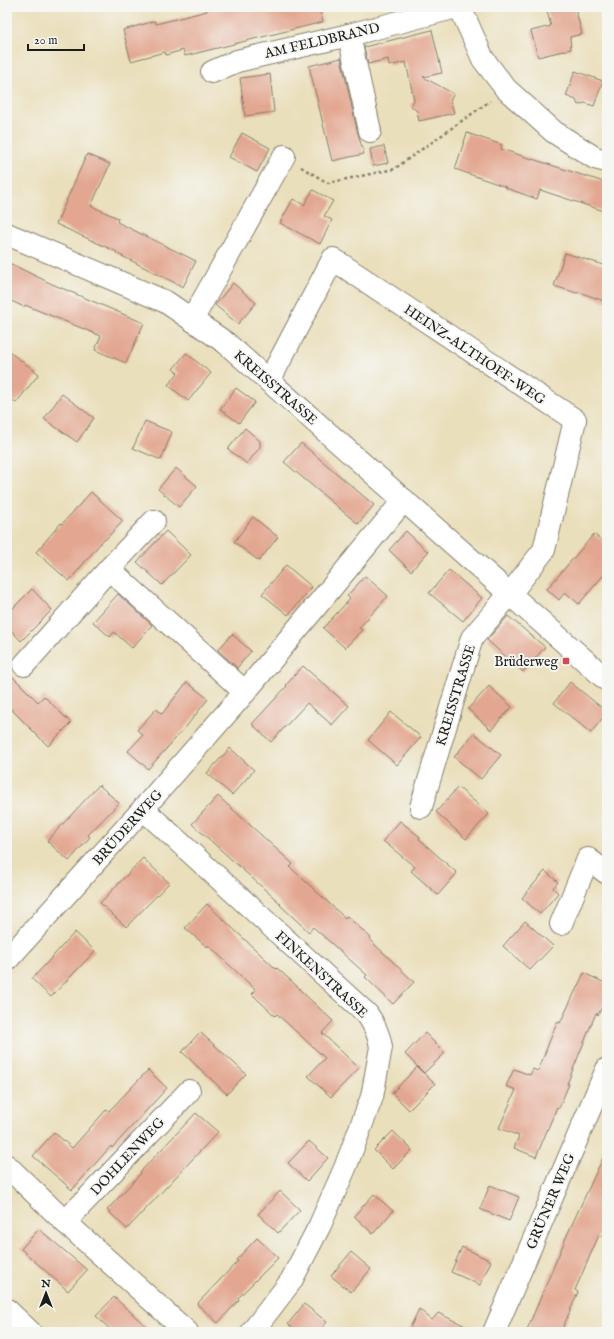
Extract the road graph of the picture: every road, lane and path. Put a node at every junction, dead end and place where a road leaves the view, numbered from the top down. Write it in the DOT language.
graph roads {
  1 [pos="459,7"];
  2 [pos="348,35"];
  3 [pos="212,72"];
  4 [pos="506,90"];
  5 [pos="370,131"];
  6 [pos="284,156"];
  7 [pos="607,161"];
  8 [pos="7,234"];
  9 [pos="192,320"];
  10 [pos="269,381"];
  11 [pos="404,500"];
  12 [pos="154,521"];
  13 [pos="110,569"];
  14 [pos="510,594"];
  15 [pos="24,665"];
  16 [pos="607,680"];
  17 [pos="245,692"];
  18 [pos="421,807"];
  19 [pos="143,809"];
  20 [pos="607,873"];
  21 [pos="561,924"];
  22 [pos="9,955"];
  23 [pos="607,1069"];
  24 [pos="189,1091"];
  25 [pos="7,1166"];
  26 [pos="65,1222"];
  27 [pos="7,1310"];
  28 [pos="30,1332"];
  29 [pos="187,1332"];
  30 [pos="252,1332"];
  31 [pos="494,1332"];
  1 -- 2 [label="street, AM FELDBRAND"];
  1 -- 4 [label="street, AM FELDBRAND"];
  2 -- 3 [label="street, AM FELDBRAND"];
  2 -- 5 [label="street"];
  4 -- 6 [label="path"];
  4 -- 7 [label="street, AM FELDBRAND"];
  6 -- 9 [label="street"];
  8 -- 9 [label="street, KREISSTRASSE"];
  9 -- 10 [label="street, KREISSTRASSE"];
  10 -- 11 [label="street, KREISSTRASSE"];
  10 -- 14 [label="street, HEINZ-ALTHOFF-WEG"];
  11 -- 14 [label="street, KREISSTRASSE"];
  11 -- 17 [label="street, BRÜDERWEG"];
  12 -- 13 [label="street"];
  13 -- 15 [label="street"];
  13 -- 17 [label="street"];
  14 -- 16 [label="street, KREISSTRASSE"];
  14 -- 18 [label="street, KREISSTRASSE"];
  17 -- 19 [label="street, BRÜDERWEG"];
  19 -- 22 [label="street, BRÜDERWEG"];
  19 -- 30 [label="street, FINKENSTRASSE"];
  20 -- 21 [label="street"];
  23 -- 31 [label="street, GRÜNER WEG"];
  24 -- 26 [label="street, DOHLENWEG"];
  25 -- 26 [label="street"];
  26 -- 29 [label="street"];
  27 -- 28 [label="street"];
}
